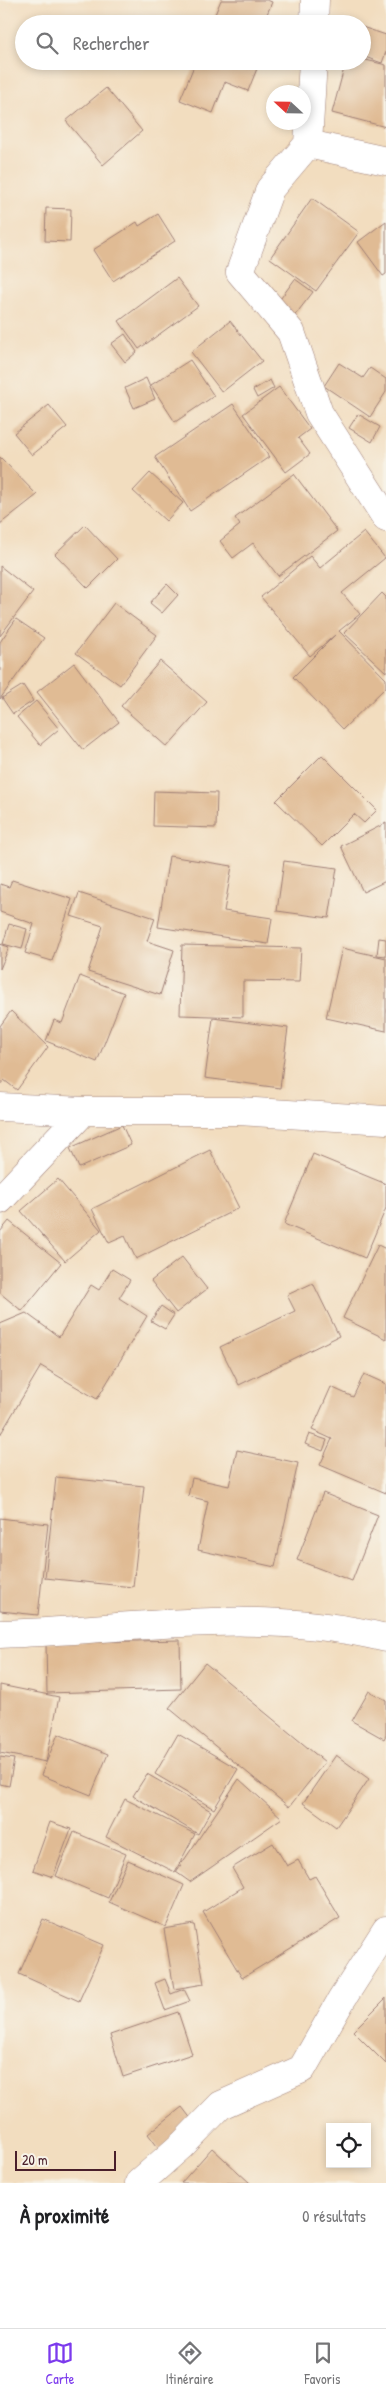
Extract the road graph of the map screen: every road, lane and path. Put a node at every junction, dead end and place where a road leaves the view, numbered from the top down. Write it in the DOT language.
graph roads {
  1 [pos="315,0"];
  2 [pos="314,15"];
  3 [pos="312,70"];
  4 [pos="308,144"];
  5 [pos="386,161"];
  6 [pos="386,518"];
  7 [pos="0,1107"];
  8 [pos="84,1111"];
  9 [pos="386,1120"];
  10 [pos="0,1200"];
  11 [pos="0,1634"];
  12 [pos="386,1638"];
  13 [pos="386,1930"];
  14 [pos="139,2183"];
  1 -- 2 [label="street"];
  3 -- 4 [label="street"];
  4 -- 5 [label="street"];
  4 -- 6 [label="street"];
  7 -- 8 [label="street"];
  8 -- 9 [label="street"];
  8 -- 10 [label="street"];
  11 -- 12 [label="street"];
  13 -- 14 [label="street"];
}
